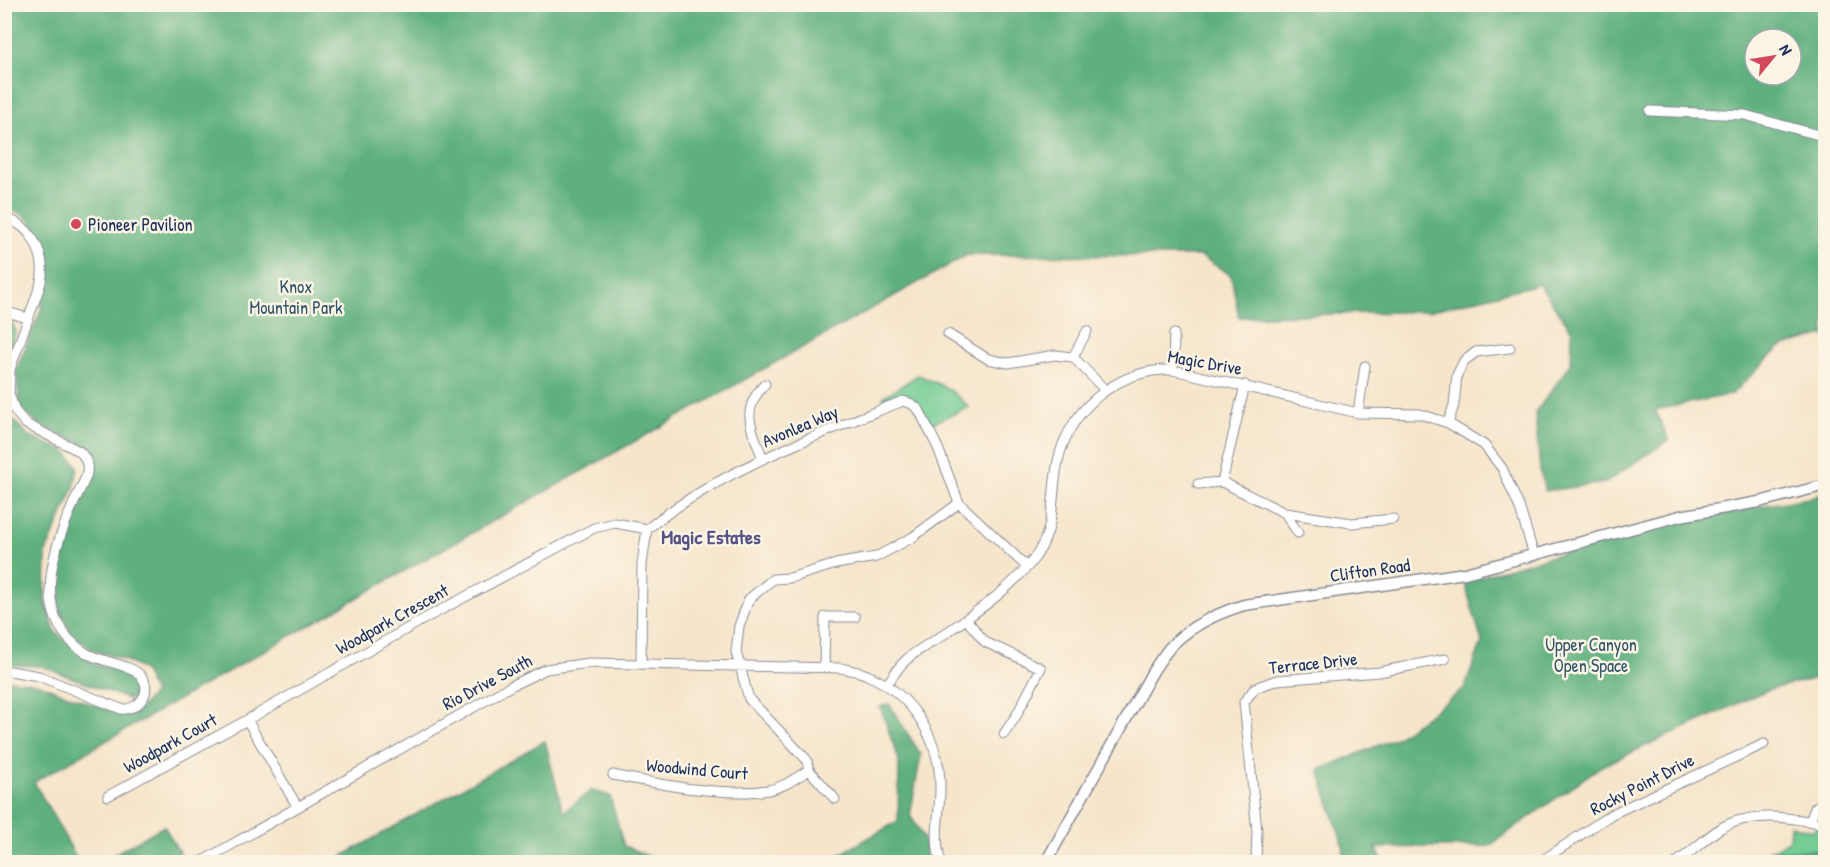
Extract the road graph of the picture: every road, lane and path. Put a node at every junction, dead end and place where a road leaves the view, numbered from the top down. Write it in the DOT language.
graph roads {
  1 [pos="1650,111"];
  2 [pos="1826,137"];
  3 [pos="4,218"];
  4 [pos="4,311"];
  5 [pos="27,318"];
  6 [pos="1087,331"];
  7 [pos="948,334"];
  8 [pos="1174,334"];
  9 [pos="1510,348"];
  10 [pos="1073,357"];
  11 [pos="1365,366"];
  12 [pos="1173,370"];
  13 [pos="765,384"];
  14 [pos="1245,385"];
  15 [pos="1105,390"];
  16 [pos="1358,413"];
  17 [pos="1448,423"];
  18 [pos="763,459"];
  19 [pos="1222,482"];
  20 [pos="1198,484"];
  21 [pos="1826,485"];
  22 [pos="959,504"];
  23 [pos="1284,513"];
  24 [pos="1393,519"];
  25 [pos="647,529"];
  26 [pos="1298,533"];
  27 [pos="1534,555"];
  28 [pos="1027,567"];
  29 [pos="855,617"];
  30 [pos="966,619"];
  31 [pos="1445,659"];
  32 [pos="641,663"];
  33 [pos="739,666"];
  34 [pos="824,668"];
  35 [pos="4,670"];
  36 [pos="886,685"];
  37 [pos="247,720"];
  38 [pos="1004,734"];
  39 [pos="1764,744"];
  40 [pos="810,770"];
  41 [pos="612,775"];
  42 [pos="108,796"];
  43 [pos="835,799"];
  44 [pos="1826,800"];
  45 [pos="297,806"];
  46 [pos="1810,821"];
  47 [pos="1826,824"];
  48 [pos="201,862"];
  49 [pos="941,862"];
  50 [pos="1046,862"];
  51 [pos="1256,862"];
  52 [pos="1540,862"];
  53 [pos="1677,862"];
  1 -- 2 [label="street"];
  3 -- 5 [label="street"];
  4 -- 5 [label="street"];
  5 -- 35 [label="street"];
  6 -- 10 [label="street"];
  7 -- 10 [label="street"];
  8 -- 12 [label="street"];
  9 -- 17 [label="street"];
  10 -- 15 [label="street"];
  11 -- 16 [label="street"];
  12 -- 14 [label="street, Magic Drive"];
  12 -- 15 [label="street, Magic Drive"];
  13 -- 18 [label="street"];
  14 -- 16 [label="street, Magic Drive"];
  14 -- 19 [label="street"];
  15 -- 28 [label="street, Magic Drive"];
  16 -- 17 [label="street, Magic Drive"];
  17 -- 27 [label="street, Magic Drive"];
  18 -- 22 [label="street, Avonlea Way"];
  18 -- 25 [label="street, Avonlea Way"];
  19 -- 20 [label="street"];
  19 -- 23 [label="street"];
  21 -- 27 [label="street, Clifton Road"];
  22 -- 28 [label="street, Avonlea Way"];
  22 -- 33 [label="street"];
  23 -- 24 [label="street"];
  23 -- 26 [label="street"];
  25 -- 32 [label="street"];
  25 -- 37 [label="street, Woodpark Crescent"];
  27 -- 50 [label="street, Clifton Road"];
  28 -- 30 [label="street, Magic Drive"];
  29 -- 34 [label="street"];
  30 -- 36 [label="street, Magic Drive"];
  30 -- 38 [label="street"];
  31 -- 51 [label="street, Terrace Drive"];
  32 -- 33 [label="street, Rio Drive South"];
  32 -- 45 [label="street, Rio Drive South"];
  33 -- 34 [label="street, Rio Drive South"];
  33 -- 40 [label="street"];
  34 -- 36 [label="street, Rio Drive South"];
  36 -- 49 [label="street, Rio Drive South"];
  37 -- 42 [label="street, Woodpark Court"];
  37 -- 45 [label="street"];
  39 -- 52 [label="street, Rocky Point Drive"];
  40 -- 41 [label="street, Woodwind Court"];
  40 -- 43 [label="street"];
  44 -- 46 [label="street"];
  45 -- 48 [label="street, Rio Drive South"];
  46 -- 47 [label="street"];
  46 -- 53 [label="street"];
}
